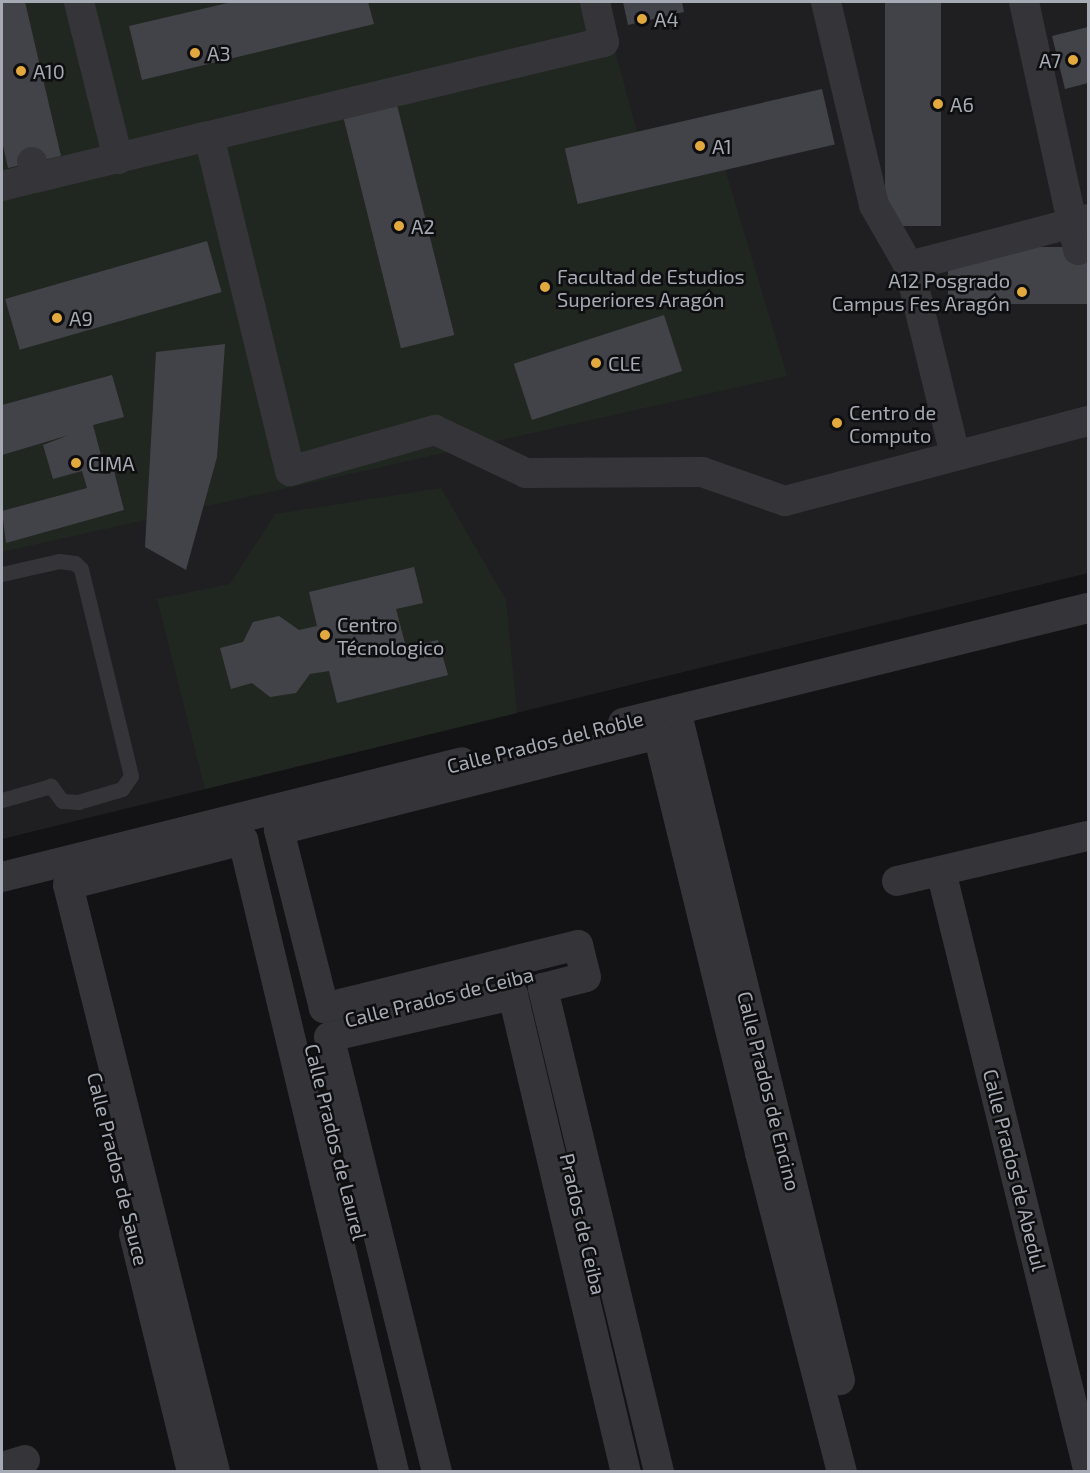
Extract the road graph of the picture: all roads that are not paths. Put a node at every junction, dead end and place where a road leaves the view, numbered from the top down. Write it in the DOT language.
graph roads {
  1 [pos="79,2"];
  2 [pos="595,2"];
  3 [pos="826,2"];
  4 [pos="1024,2"];
  5 [pos="209,136"];
  6 [pos="118,159"];
  7 [pos="2,186"];
  8 [pos="1080,230"];
  9 [pos="909,266"];
  10 [pos="1089,421"];
  11 [pos="955,455"];
  12 [pos="2,573"];
  13 [pos="1089,608"];
  14 [pos="676,710"];
  15 [pos="2,800"];
  16 [pos="255,813"];
  17 [pos="1089,836"];
  18 [pos="45,867"];
  19 [pos="941,871"];
  20 [pos="2,876"];
  21 [pos="897,881"];
  22 [pos="570,964"];
  23 [pos="524,977"];
  24 [pos="308,1029"];
  25 [pos="1089,1469"];
  26 [pos="192,1472"];
  27 [pos="215,1472"];
  28 [pos="394,1472"];
  29 [pos="418,1472"];
  30 [pos="437,1472"];
  31 [pos="626,1472"];
  32 [pos="642,1472"];
  33 [pos="659,1472"];
  34 [pos="842,1472"];
  35 [pos="862,1472"];
  1 -- 6 [label="street"];
  2 -- 5 [label="street"];
  3 -- 9 [label="street"];
  4 -- 8 [label="street"];
  5 -- 6 [label="street"];
  5 -- 11 [label="street"];
  6 -- 7 [label="street"];
  8 -- 9 [label="street"];
  9 -- 11 [label="street"];
  10 -- 11 [label="street"];
  12 -- 15 [label="lane"];
  13 -- 14 [label="street, Calle Prados del Roble"];
  14 -- 16 [label="street, Calle Prados del Roble"];
  14 -- 35 [label="street, Calle Prados de Encino"];
  16 -- 18 [label="street, Calle Prados del Roble"];
  16 -- 24 [label="street, Calle Prados de Laurel"];
  17 -- 19 [label="street"];
  18 -- 20 [label="street, Calle Prados del Roble"];
  18 -- 26 [label="street, Calle Prados de Sauce"];
  19 -- 21 [label="street"];
  19 -- 25 [label="street, Calle Prados de Abedul"];
  22 -- 23 [label="street, Calle Prados de Ceiba"];
  23 -- 24 [label="street, Calle Prados de Ceiba"];
  23 -- 32 [label="street, Prados de Ceiba"];
  24 -- 29 [label="street, Calle Prados de Laurel"];
  27 -- 28 [label="street"];
  30 -- 31 [label="street"];
  33 -- 34 [label="street"];
}
